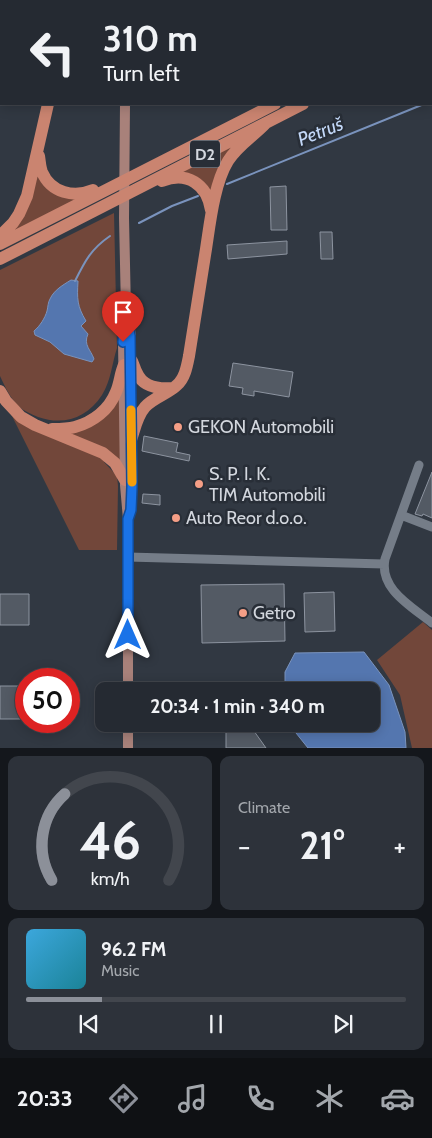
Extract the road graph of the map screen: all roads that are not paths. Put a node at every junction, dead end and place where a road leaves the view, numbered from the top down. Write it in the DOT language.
graph roads {
  1 [pos="48,105"];
  2 [pos="125,105"];
  3 [pos="259,105"];
  4 [pos="273,105"];
  5 [pos="301,105"];
  6 [pos="266,123"];
  7 [pos="235,124"];
  8 [pos="38,152"];
  9 [pos="115,185"];
  10 [pos="143,186"];
  11 [pos="212,213"];
  12 [pos="0,236"];
  13 [pos="1,255"];
  14 [pos="127,362"];
  15 [pos="172,388"];
  16 [pos="0,391"];
  17 [pos="47,429"];
  18 [pos="132,440"];
  19 [pos="419,465"];
  20 [pos="124,480"];
  21 [pos="401,515"];
  22 [pos="128,519"];
  23 [pos="432,527"];
  24 [pos="128,557"];
  25 [pos="384,564"];
  26 [pos="432,623"];
  27 [pos="128,682"];
  28 [pos="128,732"];
  29 [pos="128,748"];
  1 -- 8 [label="highway"];
  2 -- 14 [label="main road"];
  3 -- 7 [label="highway"];
  4 -- 7 [label="highway, D2"];
  5 -- 6 [label="highway, D2"];
  6 -- 10 [label="highway, D2"];
  6 -- 11 [label="highway"];
  7 -- 9 [label="highway, D2"];
  8 -- 9 [label="highway"];
  8 -- 12 [label="highway"];
  9 -- 13 [label="highway, D2"];
  10 -- 11 [label="highway"];
  10 -- 13 [label="highway, D2"];
  11 -- 15 [label="highway"];
  14 -- 15 [label="highway"];
  14 -- 17 [label="highway"];
  14 -- 18 [label="main road"];
  14 -- 20 [label="main road"];
  15 -- 18 [label="highway"];
  16 -- 17 [label="highway"];
  17 -- 20 [label="highway"];
  18 -- 22 [label="main road"];
  19 -- 21 [label="street"];
  20 -- 22 [label="main road"];
  21 -- 23 [label="street"];
  21 -- 25 [label="street"];
  22 -- 24 [label="main road"];
  24 -- 25 [label="street"];
  24 -- 27 [label="main road"];
  25 -- 26 [label="street"];
  28 -- 29 [label="main road"];
}
